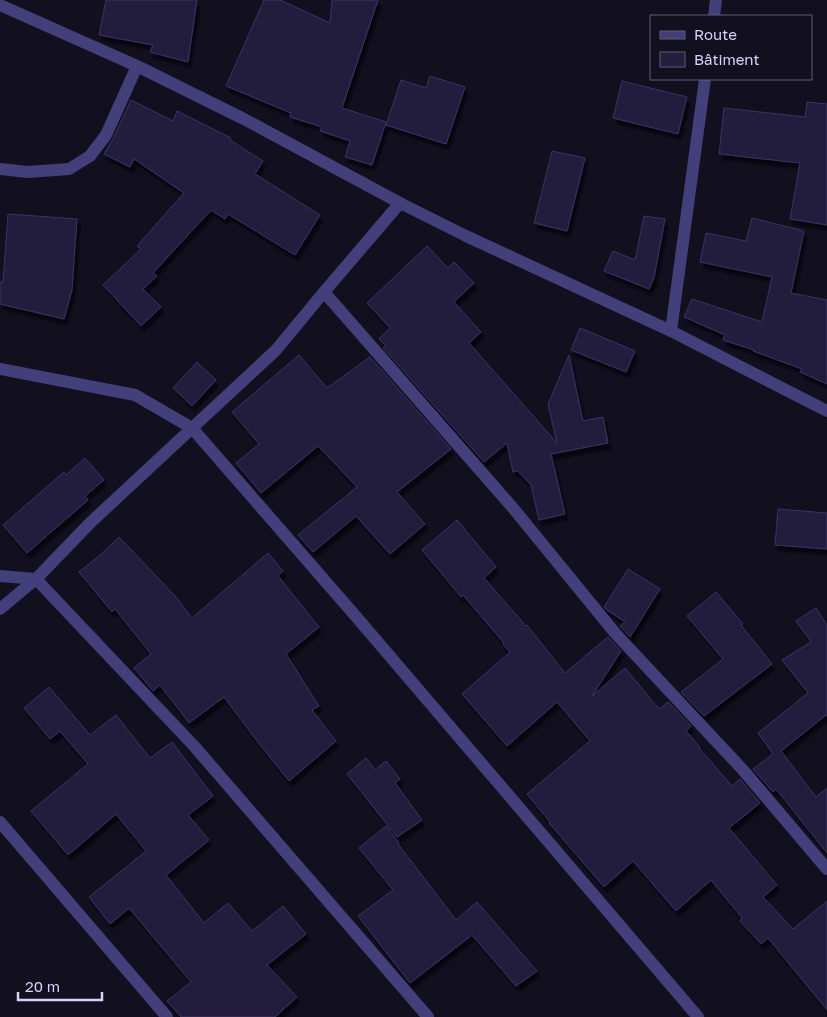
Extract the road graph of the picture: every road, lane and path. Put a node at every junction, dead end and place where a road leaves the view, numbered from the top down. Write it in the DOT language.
graph roads {
  1 [pos="716,0"];
  2 [pos="6,5"];
  3 [pos="714,15"];
  4 [pos="138,66"];
  5 [pos="705,80"];
  6 [pos="0,169"];
  7 [pos="400,203"];
  8 [pos="324,292"];
  9 [pos="670,331"];
  10 [pos="0,368"];
  11 [pos="827,410"];
  12 [pos="192,428"];
  13 [pos="0,576"];
  14 [pos="36,579"];
  15 [pos="0,609"];
  16 [pos="0,822"];
  17 [pos="827,869"];
  18 [pos="167,1017"];
  19 [pos="428,1017"];
  20 [pos="698,1017"];
  1 -- 3 [label="street"];
  2 -- 4 [label="street"];
  4 -- 6 [label="street"];
  4 -- 7 [label="street"];
  5 -- 9 [label="street"];
  7 -- 8 [label="street"];
  7 -- 9 [label="street"];
  8 -- 12 [label="street"];
  8 -- 17 [label="street"];
  9 -- 11 [label="street"];
  10 -- 12 [label="street"];
  12 -- 14 [label="street"];
  12 -- 20 [label="street"];
  13 -- 14 [label="street"];
  14 -- 15 [label="street"];
  14 -- 19 [label="street"];
  16 -- 18 [label="street"];
}
